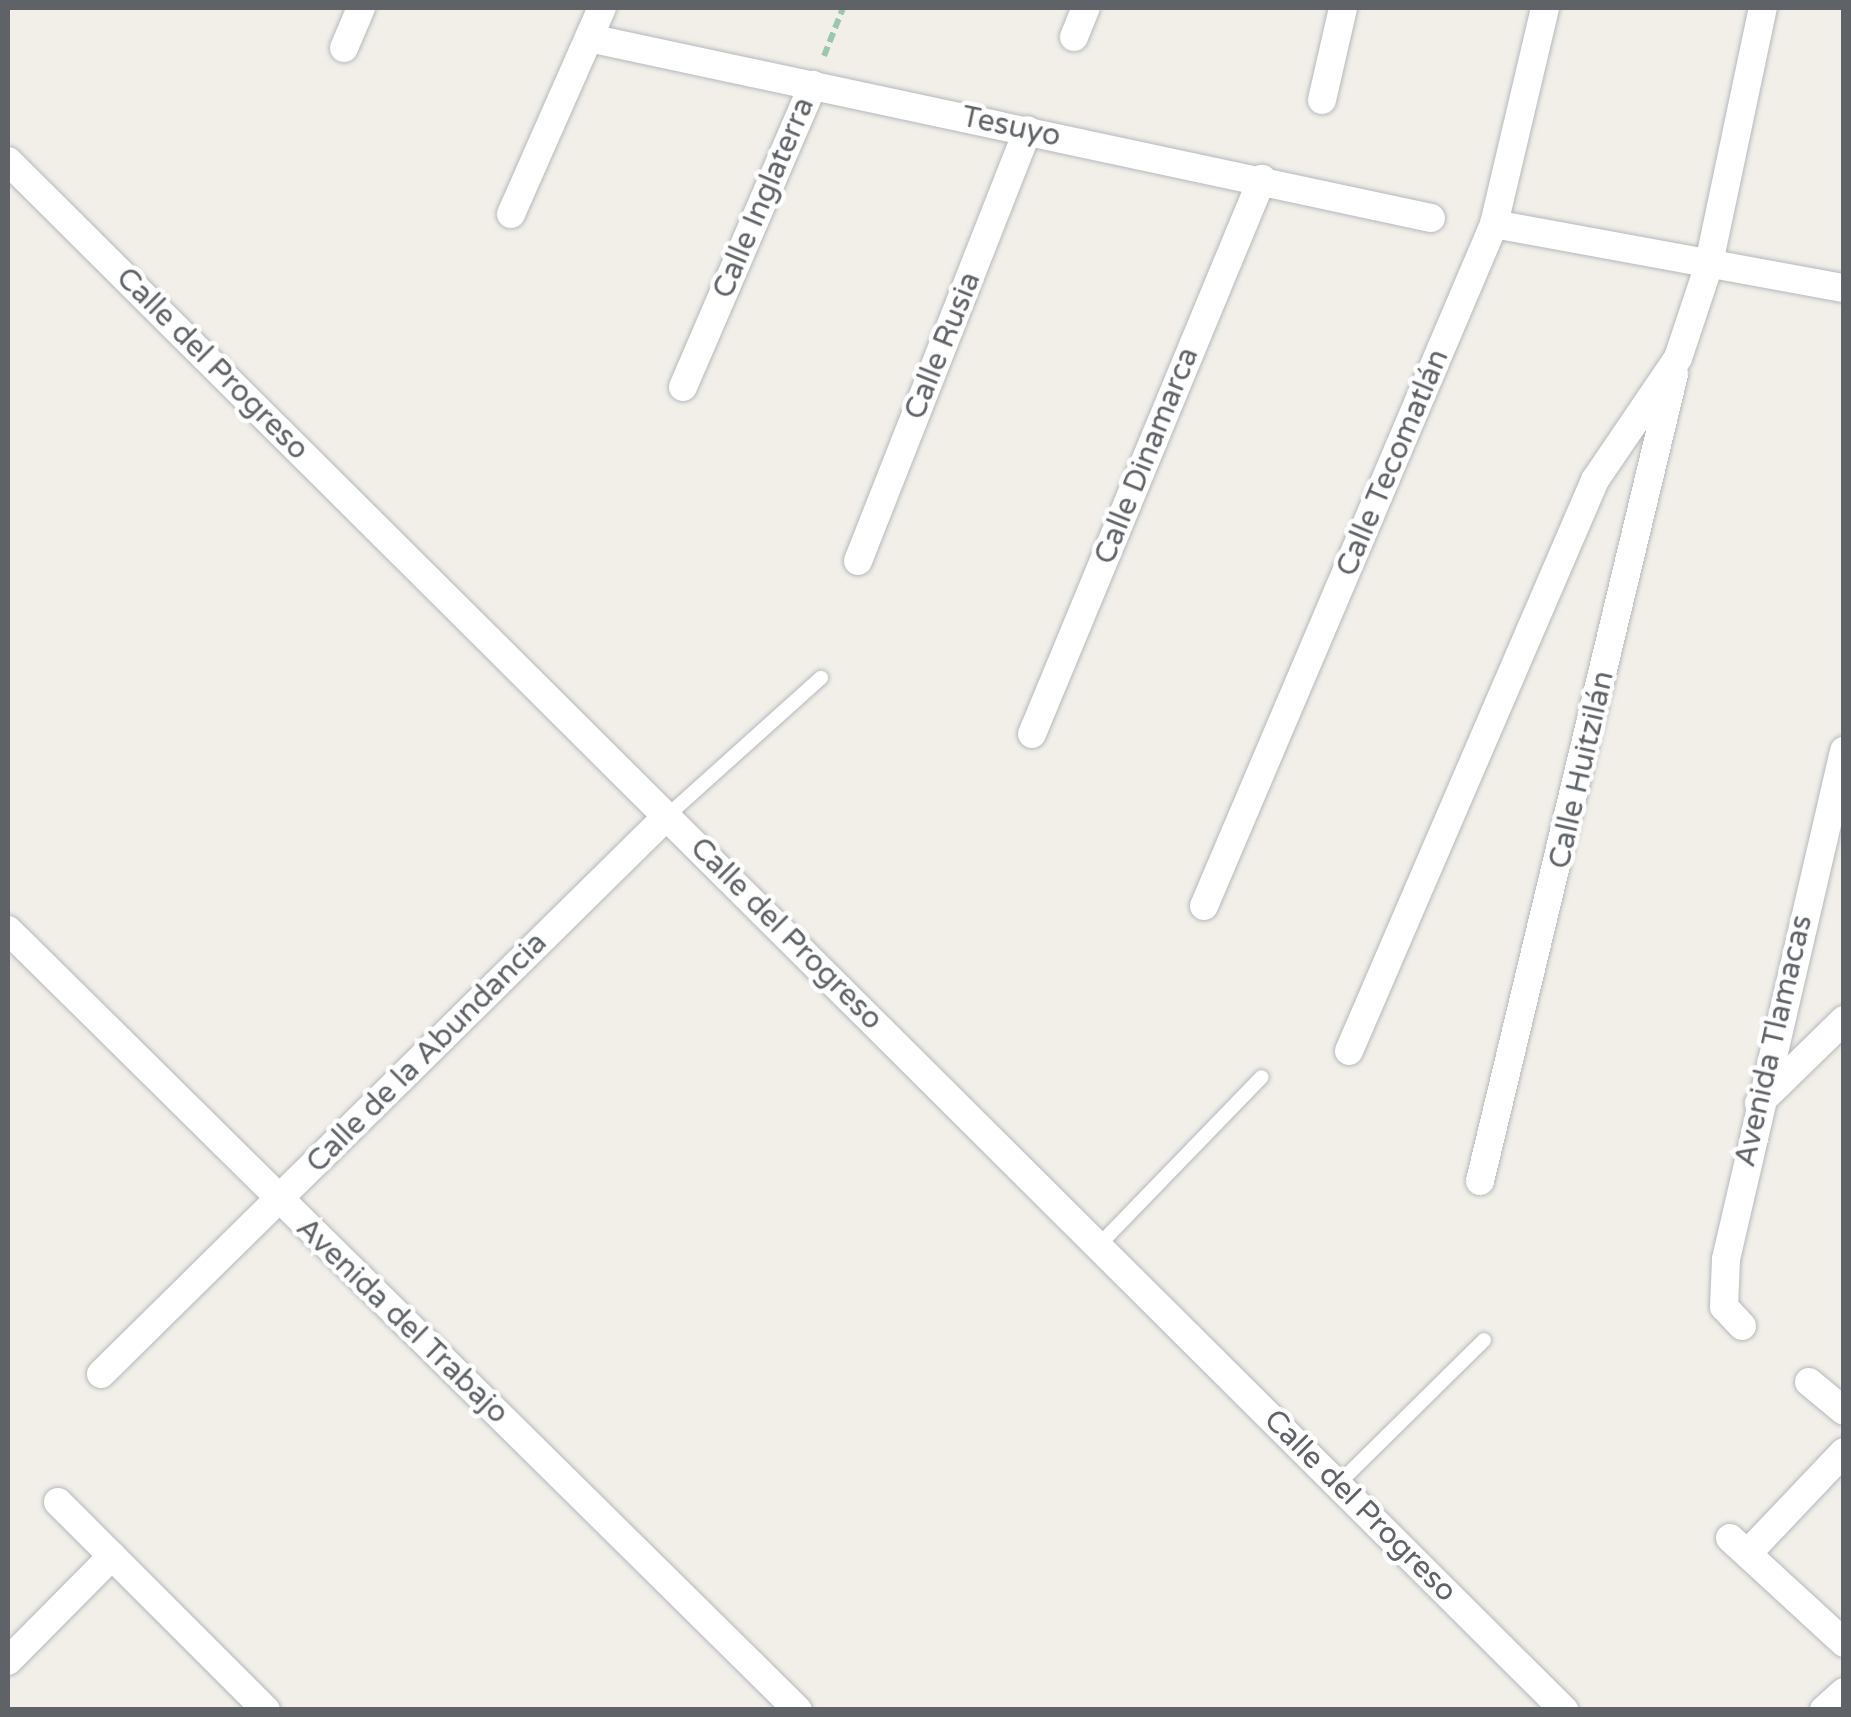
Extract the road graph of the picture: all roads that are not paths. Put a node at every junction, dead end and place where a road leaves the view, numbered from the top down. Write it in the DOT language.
graph roads {
  1 [pos="361,8"];
  2 [pos="602,8"];
  3 [pos="1086,8"];
  4 [pos="1342,8"];
  5 [pos="1545,8"];
  6 [pos="1763,8"];
  7 [pos="589,38"];
  8 [pos="1074,38"];
  9 [pos="344,48"];
  10 [pos="813,85"];
  11 [pos="1322,100"];
  12 [pos="1028,130"];
  13 [pos="8,161"];
  14 [pos="1262,179"];
  15 [pos="511,214"];
  16 [pos="1432,218"];
  17 [pos="1494,224"];
  18 [pos="1708,268"];
  19 [pos="1844,288"];
  20 [pos="1678,358"];
  21 [pos="683,386"];
  22 [pos="858,560"];
  23 [pos="821,678"];
  24 [pos="1032,734"];
  25 [pos="1844,751"];
  26 [pos="667,816"];
  27 [pos="1204,906"];
  28 [pos="8,930"];
  29 [pos="1844,1020"];
  30 [pos="1349,1051"];
  31 [pos="1262,1077"];
  32 [pos="1758,1104"];
  33 [pos="1480,1181"];
  34 [pos="278,1200"];
  35 [pos="1098,1246"];
  36 [pos="1742,1326"];
  37 [pos="1484,1340"];
  38 [pos="101,1374"];
  39 [pos="1809,1382"];
  40 [pos="1844,1411"];
  41 [pos="1844,1452"];
  42 [pos="1338,1484"];
  43 [pos="58,1502"];
  44 [pos="112,1556"];
  45 [pos="1844,1642"];
  46 [pos="8,1661"];
  47 [pos="1844,1692"];
  48 [pos="255,1706"];
  49 [pos="798,1710"];
  50 [pos="1564,1710"];
  51 [pos="1824,1710"];
  1 -- 9 [label="street"];
  2 -- 7 [label="street"];
  3 -- 8 [label="street"];
  4 -- 11 [label="street"];
  5 -- 17 [label="street, Calle Tecomatlán"];
  6 -- 18 [label="street, Calle Huitzilán"];
  7 -- 10 [label="street, Tesuyo"];
  7 -- 15 [label="street"];
  10 -- 12 [label="street, Tesuyo"];
  10 -- 21 [label="street, Calle Inglaterra"];
  12 -- 14 [label="street, Tesuyo"];
  12 -- 22 [label="street, Calle Rusia"];
  13 -- 26 [label="street, Calle del Progreso"];
  14 -- 16 [label="street, Tesuyo"];
  14 -- 24 [label="street, Calle Dinamarca"];
  17 -- 18 [label="street"];
  17 -- 27 [label="street, Calle Tecomatlán"];
  18 -- 19 [label="street"];
  18 -- 20 [label="street, Calle Huitzilán"];
  20 -- 30 [label="street, Calle Huitzilán"];
  20 -- 33 [label="street, Calle Huitzilán"];
  23 -- 26 [label="lane"];
  25 -- 32 [label="street, Avenida Tlamacas"];
  26 -- 34 [label="street, Calle de la Abundancia"];
  26 -- 35 [label="street, Calle del Progreso"];
  28 -- 34 [label="street, Avenida del Trabajo"];
  29 -- 32 [label="street"];
  31 -- 35 [label="lane"];
  32 -- 36 [label="street, Avenida Tlamacas"];
  34 -- 38 [label="street, Calle de la Abundancia"];
  34 -- 49 [label="street, Avenida del Trabajo"];
  35 -- 42 [label="street, Calle del Progreso"];
  37 -- 42 [label="lane"];
  39 -- 40 [label="street"];
  41 -- 45 [label="street"];
  42 -- 50 [label="street, Calle del Progreso"];
  43 -- 44 [label="street"];
  44 -- 46 [label="street"];
  44 -- 48 [label="street"];
  47 -- 51 [label="street"];
}
